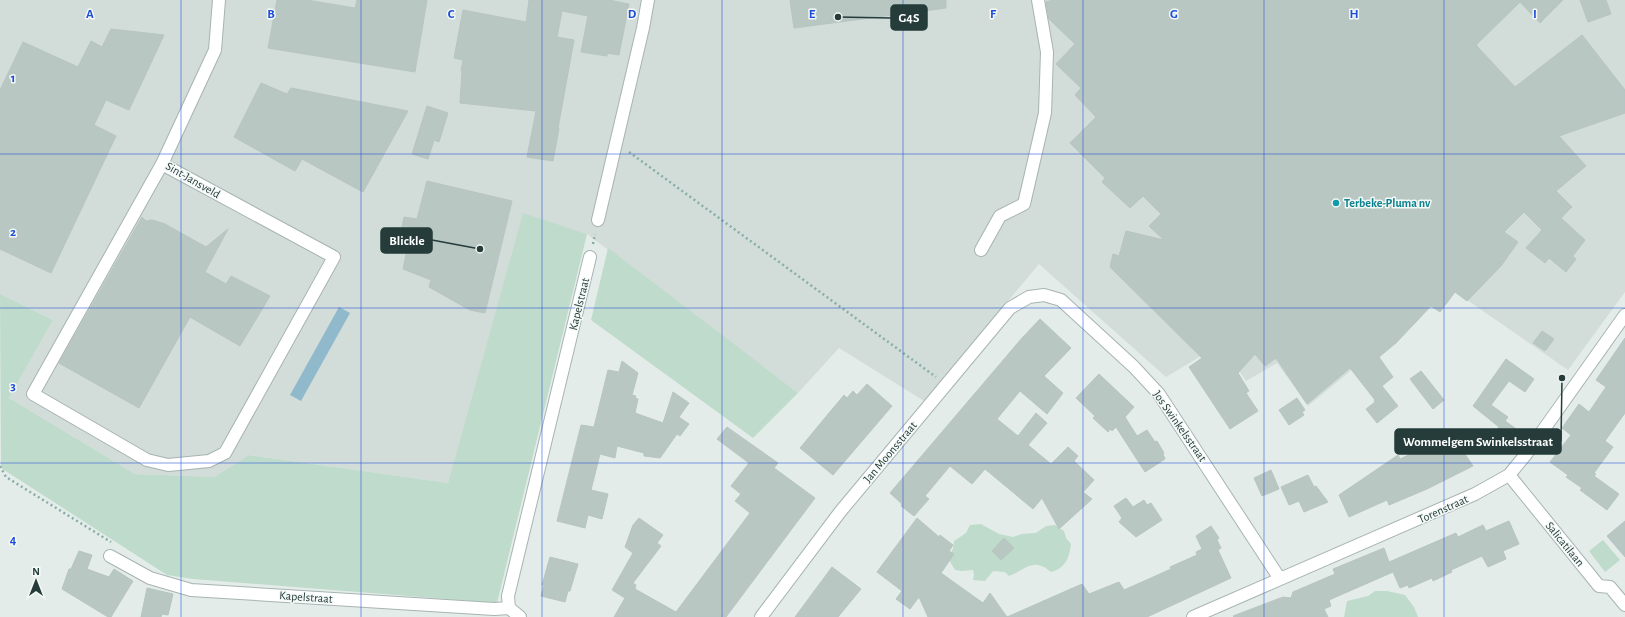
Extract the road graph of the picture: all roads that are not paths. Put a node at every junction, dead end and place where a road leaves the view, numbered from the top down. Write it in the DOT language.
graph roads {
  1 [pos="219,0"];
  2 [pos="648,0"];
  3 [pos="1038,0"];
  4 [pos="162,164"];
  5 [pos="598,220"];
  6 [pos="981,250"];
  7 [pos="590,257"];
  8 [pos="1029,297"];
  9 [pos="1625,315"];
  10 [pos="1509,475"];
  11 [pos="110,556"];
  12 [pos="1280,579"];
  13 [pos="1625,605"];
  14 [pos="509,608"];
  15 [pos="520,617"];
  16 [pos="761,617"];
  17 [pos="1193,617"];
  1 -- 4 [label="street, Sint-Jansveld"];
  2 -- 5 [label="street"];
  3 -- 6 [label="street"];
  4 -- 4 [label="street, Sint-Jansveld"];
  7 -- 14 [label="street, Kapelstraat"];
  8 -- 12 [label="street, Jos Swinkelsstraat"];
  8 -- 16 [label="street, Jan Moonsstraat"];
  9 -- 10 [label="street, Torenstraat"];
  10 -- 12 [label="street, Torenstraat"];
  10 -- 13 [label="street, Salicatilaan"];
  11 -- 14 [label="street, Kapelstraat"];
  12 -- 17 [label="street, Torenstraat"];
  14 -- 15 [label="street"];
}
